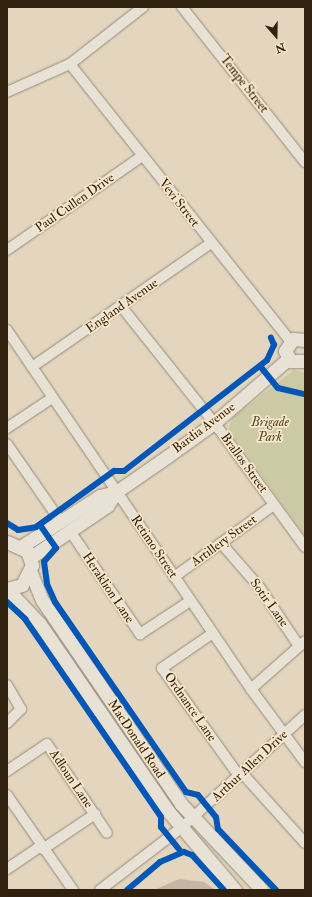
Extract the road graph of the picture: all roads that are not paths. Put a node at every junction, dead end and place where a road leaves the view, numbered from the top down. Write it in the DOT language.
graph roads {
  1 [pos="143,7"];
  2 [pos="182,7"];
  3 [pos="70,64"];
  4 [pos="7,92"];
  5 [pos="142,156"];
  6 [pos="305,162"];
  7 [pos="211,243"];
  8 [pos="7,250"];
  9 [pos="121,306"];
  10 [pos="7,330"];
  11 [pos="305,340"];
  12 [pos="290,341"];
  13 [pos="288,359"];
  14 [pos="305,361"];
  15 [pos="32,367"];
  16 [pos="52,398"];
  17 [pos="214,423"];
  18 [pos="7,428"];
  19 [pos="7,444"];
  20 [pos="116,492"];
  21 [pos="274,504"];
  22 [pos="66,527"];
  23 [pos="8,541"];
  24 [pos="221,543"];
  25 [pos="22,546"];
  26 [pos="305,547"];
  27 [pos="31,557"];
  28 [pos="31,573"];
  29 [pos="174,577"];
  30 [pos="7,589"];
  31 [pos="190,601"];
  32 [pos="212,633"];
  33 [pos="302,643"];
  34 [pos="7,685"];
  35 [pos="251,690"];
  36 [pos="305,715"];
  37 [pos="7,723"];
  38 [pos="283,735"];
  39 [pos="305,762"];
  40 [pos="7,771"];
  41 [pos="241,774"];
  42 [pos="7,795"];
  43 [pos="94,814"];
  44 [pos="193,818"];
  45 [pos="182,828"];
  46 [pos="107,833"];
  47 [pos="305,843"];
  48 [pos="42,848"];
  49 [pos="7,869"];
  50 [pos="73,890"];
  51 [pos="100,890"];
  52 [pos="235,890"];
  53 [pos="262,890"];
  1 -- 3 [label="street"];
  2 -- 6 [label="street, Tempe Street"];
  3 -- 4 [label="street"];
  3 -- 5 [label="street, Vevi Street"];
  5 -- 7 [label="street, Vevi Street"];
  5 -- 8 [label="street, Paul Cullen Drive"];
  7 -- 9 [label="street, England Avenue"];
  7 -- 12 [label="street, Vevi Street"];
  9 -- 15 [label="street, England Avenue"];
  9 -- 17 [label="street, Brallos Street"];
  10 -- 15 [label="street, Retimo Street"];
  11 -- 12 [label="street"];
  12 -- 13 [label="street"];
  13 -- 14 [label="street"];
  13 -- 17 [label="street, Bardia Avenue"];
  15 -- 16 [label="street, Retimo Street"];
  16 -- 18 [label="street"];
  16 -- 20 [label="street, Retimo Street"];
  17 -- 20 [label="street, Bardia Avenue"];
  17 -- 21 [label="street, Brallos Street"];
  19 -- 22 [label="street, Heraklion Lane"];
  20 -- 22 [label="street, Bardia Avenue"];
  20 -- 29 [label="street, Retimo Street"];
  21 -- 24 [label="street, Artillery Street"];
  21 -- 26 [label="street, Brallos Street"];
  22 -- 25 [label="street, Bardia Avenue"];
  22 -- 27 [label="street, Bardia Avenue"];
  22 -- 31 [label="street, Heraklion Lane"];
  23 -- 25 [label="street"];
  24 -- 29 [label="street, Artillery Street"];
  24 -- 33 [label="street, Sotir Lane"];
  25 -- 27 [label="street"];
  27 -- 28 [label="street"];
  28 -- 30 [label="street"];
  28 -- 44 [label="street, MacDonald Road"];
  29 -- 31 [label="street, Retimo Street"];
  30 -- 45 [label="street, MacDonald Road"];
  31 -- 32 [label="street, Retimo Street"];
  32 -- 35 [label="street, Retimo Street"];
  32 -- 41 [label="street, Ordnance Lane"];
  33 -- 35 [label="street"];
  34 -- 37 [label="street"];
  35 -- 38 [label="street, Retimo Street"];
  36 -- 38 [label="street, Arthur Allen Drive"];
  38 -- 39 [label="street, Retimo Street"];
  38 -- 41 [label="street, Arthur Allen Drive"];
  40 -- 43 [label="street, Adloun Lane"];
  41 -- 44 [label="street, Arthur Allen Drive"];
  41 -- 47 [label="street, Ordnance Lane"];
  42 -- 48 [label="street"];
  43 -- 46 [label="street, Adloun Lane"];
  43 -- 48 [label="street, Adloun Lane"];
  44 -- 45 [label="street, Arthur Allen Drive"];
  44 -- 53 [label="street, MacDonald Road"];
  45 -- 51 [label="street, Arthur Allen Drive"];
  45 -- 52 [label="street, MacDonald Road"];
  48 -- 49 [label="street, Adloun Lane"];
  48 -- 50 [label="street"];
}
